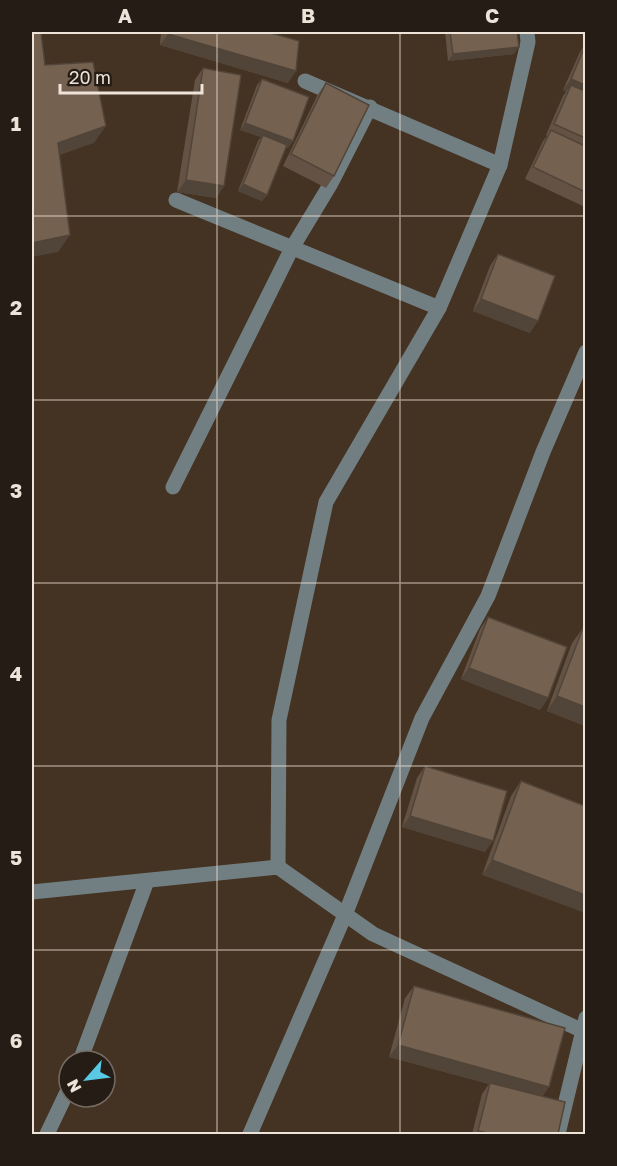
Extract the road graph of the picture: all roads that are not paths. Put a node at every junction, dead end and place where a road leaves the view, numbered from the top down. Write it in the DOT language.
graph roads {
  1 [pos="527,32"];
  2 [pos="305,81"];
  3 [pos="370,107"];
  4 [pos="500,165"];
  5 [pos="176,200"];
  6 [pos="292,248"];
  7 [pos="439,308"];
  8 [pos="585,352"];
  9 [pos="173,487"];
  10 [pos="278,867"];
  11 [pos="147,880"];
  12 [pos="32,892"];
  13 [pos="345,915"];
  14 [pos="583,1024"];
  15 [pos="84,1049"];
  16 [pos="58,1109"];
  17 [pos="46,1134"];
  18 [pos="250,1134"];
  19 [pos="558,1134"];
  1 -- 4 [label="street"];
  2 -- 3 [label="street"];
  3 -- 4 [label="street"];
  3 -- 6 [label="street"];
  4 -- 7 [label="street"];
  5 -- 6 [label="street"];
  6 -- 7 [label="street"];
  6 -- 9 [label="street"];
  7 -- 10 [label="street"];
  8 -- 13 [label="street"];
  10 -- 11 [label="street"];
  10 -- 13 [label="street"];
  11 -- 12 [label="street"];
  11 -- 15 [label="street"];
  13 -- 14 [label="street"];
  13 -- 18 [label="street"];
  14 -- 19 [label="street"];
  16 -- 17 [label="street"];
}
